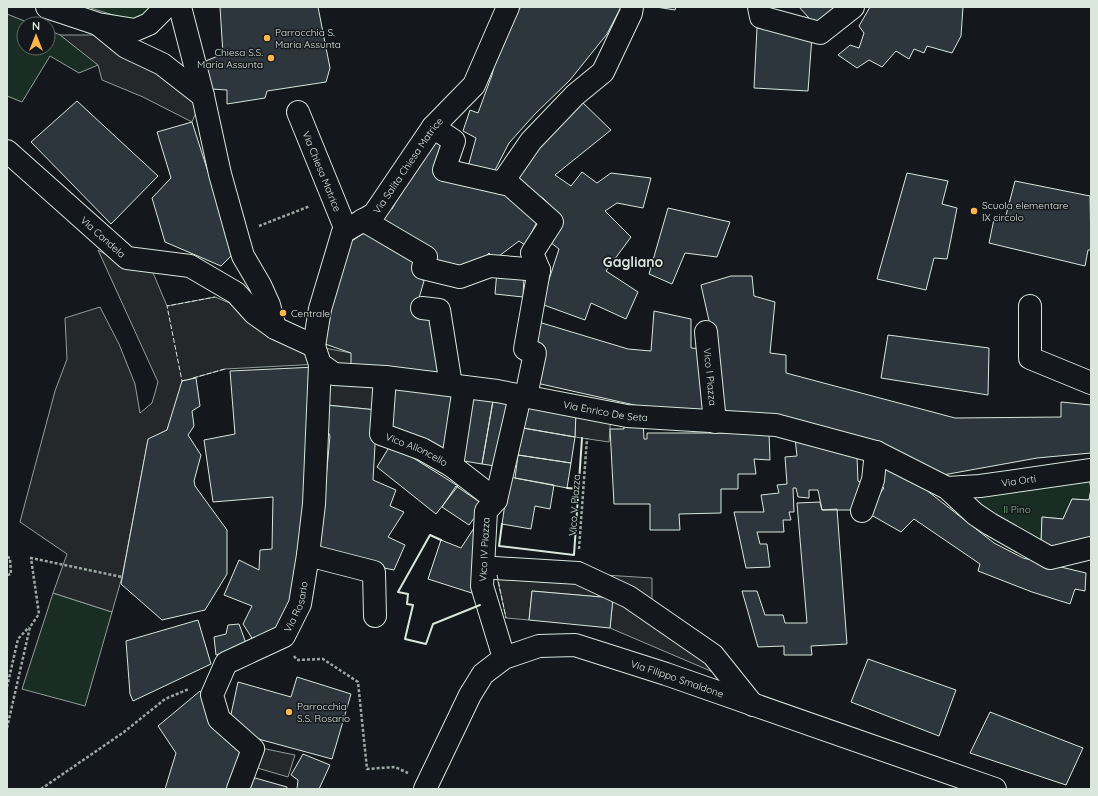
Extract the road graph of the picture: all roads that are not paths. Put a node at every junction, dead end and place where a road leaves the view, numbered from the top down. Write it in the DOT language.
graph roads {
  1 [pos="48,7"];
  2 [pos="166,7"];
  3 [pos="180,7"];
  4 [pos="508,7"];
  5 [pos="632,7"];
  6 [pos="759,7"];
  7 [pos="854,7"];
  8 [pos="98,24"];
  9 [pos="203,96"];
  10 [pos="298,112"];
  11 [pos="433,126"];
  12 [pos="7,151"];
  13 [pos="502,183"];
  14 [pos="355,225"];
  15 [pos="538,270"];
  16 [pos="1030,306"];
  17 [pos="422,308"];
  18 [pos="275,328"];
  19 [pos="706,332"];
  20 [pos="317,355"];
  21 [pos="385,377"];
  22 [pos="1091,383"];
  23 [pos="458,386"];
  24 [pos="523,396"];
  25 [pos="715,422"];
  26 [pos="876,452"];
  27 [pos="452,466"];
  28 [pos="1091,470"];
  29 [pos="947,488"];
  30 [pos="496,500"];
  31 [pos="862,511"];
  32 [pos="1091,548"];
  33 [pos="308,556"];
  34 [pos="495,568"];
  35 [pos="375,616"];
  36 [pos="504,658"];
  37 [pos="753,705"];
  38 [pos="426,785"];
  39 [pos="238,789"];
  40 [pos="994,789"];
  1 -- 8 [label="street"];
  2 -- 8 [label="street"];
  3 -- 9 [label="street"];
  4 -- 11 [label="street, Via Salita Chiesa Matrice"];
  5 -- 13 [label="street"];
  6 -- 7 [label="street"];
  8 -- 9 [label="street"];
  9 -- 18 [label="street"];
  10 -- 14 [label="street, Via Chiesa Matrice"];
  11 -- 13 [label="street"];
  11 -- 14 [label="street, Via Salita Chiesa Matrice"];
  12 -- 18 [label="street, Via Candela"];
  13 -- 15 [label="street"];
  14 -- 15 [label="street"];
  14 -- 20 [label="street, Via Salita Chiesa Matrice"];
  15 -- 24 [label="street, Vico IV Piazza"];
  16 -- 22 [label="street"];
  17 -- 23 [label="street"];
  18 -- 20 [label="street, Via Enrico De Seta"];
  19 -- 25 [label="street, Vico I Piazza"];
  20 -- 21 [label="street, Via Enrico De Seta"];
  20 -- 33 [label="street, Via Rosario"];
  21 -- 23 [label="street, Via Enrico De Seta"];
  21 -- 27 [label="street, Vico Alloncello"];
  23 -- 24 [label="street, Via Enrico De Seta"];
  23 -- 27 [label="street"];
  24 -- 25 [label="street, Via Enrico De Seta"];
  24 -- 30 [label="street, Vico IV Piazza"];
  25 -- 26 [label="street, Via Enrico De Seta"];
  26 -- 29 [label="street, Via Enrico De Seta"];
  26 -- 31 [label="street"];
  27 -- 30 [label="street, Vico Alloncello"];
  28 -- 29 [label="street, Via Orti"];
  29 -- 32 [label="street"];
  30 -- 36 [label="street, Vico IV Piazza"];
  33 -- 35 [label="street"];
  33 -- 39 [label="street, Via Rosario"];
  34 -- 37 [label="street"];
  36 -- 37 [label="street, Via Filippo Smaldone"];
  36 -- 38 [label="street, Via Filippo Smaldone"];
  37 -- 40 [label="street, Via Filippo Smaldone"];
}
